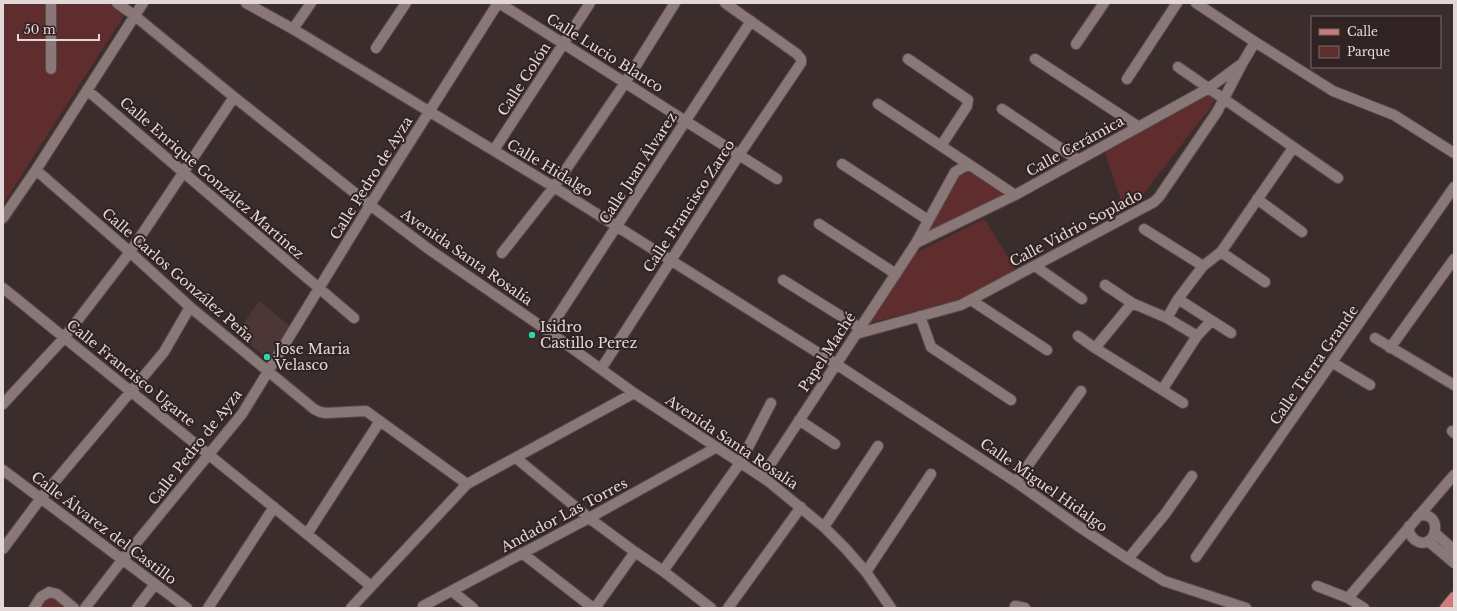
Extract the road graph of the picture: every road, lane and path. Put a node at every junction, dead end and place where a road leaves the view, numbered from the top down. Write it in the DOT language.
graph roads {
  1 [pos="51,3"];
  2 [pos="117,3"];
  3 [pos="143,3"];
  4 [pos="246,3"];
  5 [pos="311,3"];
  6 [pos="406,3"];
  7 [pos="499,3"];
  8 [pos="590,3"];
  9 [pos="675,3"];
  10 [pos="725,3"];
  11 [pos="1104,3"];
  12 [pos="1177,3"];
  13 [pos="1196,3"];
  14 [pos="135,16"];
  15 [pos="751,21"];
  16 [pos="293,29"];
  17 [pos="1255,42"];
  18 [pos="563,44"];
  19 [pos="1076,44"];
  20 [pos="376,48"];
  21 [pos="908,59"];
  22 [pos="1035,59"];
  23 [pos="1242,64"];
  24 [pos="1178,67"];
  25 [pos="51,69"];
  26 [pos="1127,79"];
  27 [pos="625,83"];
  28 [pos="1209,88"];
  29 [pos="87,90"];
  30 [pos="234,97"];
  31 [pos="1224,99"];
  32 [pos="878,104"];
  33 [pos="1002,109"];
  34 [pos="428,112"];
  35 [pos="685,121"];
  36 [pos="1139,127"];
  37 [pos="941,146"];
  38 [pos="1293,148"];
  39 [pos="494,150"];
  40 [pos="1454,153"];
  41 [pos="739,155"];
  42 [pos="1078,160"];
  43 [pos="842,164"];
  44 [pos="967,164"];
  45 [pos="36,170"];
  46 [pos="184,172"];
  47 [pos="1338,178"];
  48 [pos="778,179"];
  49 [pos="554,187"];
  50 [pos="1454,187"];
  51 [pos="1015,195"];
  52 [pos="1257,199"];
  53 [pos="370,205"];
  54 [pos="3,218"];
  55 [pos="928,220"];
  56 [pos="819,224"];
  57 [pos="617,226"];
  58 [pos="1144,229"];
  59 [pos="1302,232"];
  60 [pos="916,243"];
  61 [pos="130,252"];
  62 [pos="1221,252"];
  63 [pos="502,253"];
  64 [pos="1454,258"];
  65 [pos="671,260"];
  66 [pos="1035,266"];
  67 [pos="1203,266"];
  68 [pos="896,274"];
  69 [pos="783,280"];
  70 [pos="1265,282"];
  71 [pos="1105,285"];
  72 [pos="3,288"];
  73 [pos="319,288"];
  74 [pos="1082,299"];
  75 [pos="1178,299"];
  76 [pos="970,300"];
  77 [pos="1132,303"];
  78 [pos="190,307"];
  79 [pos="920,316"];
  80 [pos="354,318"];
  81 [pos="1167,318"];
  82 [pos="1211,321"];
  83 [pos="548,331"];
  84 [pos="858,331"];
  85 [pos="1231,333"];
  86 [pos="1078,336"];
  87 [pos="1197,336"];
  88 [pos="64,338"];
  89 [pos="1375,338"];
  90 [pos="1095,348"];
  91 [pos="1390,348"];
  92 [pos="1047,350"];
  93 [pos="1333,363"];
  94 [pos="836,364"];
  95 [pos="601,369"];
  96 [pos="268,372"];
  97 [pos="1453,382"];
  98 [pos="1370,385"];
  99 [pos="1162,390"];
  100 [pos="1081,391"];
  101 [pos="130,392"];
  102 [pos="634,393"];
  103 [pos="1011,400"];
  104 [pos="771,403"];
  105 [pos="1183,403"];
  106 [pos="3,404"];
  107 [pos="799,420"];
  108 [pos="380,421"];
  109 [pos="835,444"];
  110 [pos="878,446"];
  111 [pos="717,448"];
  112 [pos="209,454"];
  113 [pos="516,458"];
  114 [pos="740,463"];
  115 [pos="3,470"];
  116 [pos="931,474"];
  117 [pos="1454,475"];
  118 [pos="1192,476"];
  119 [pos="762,477"];
  120 [pos="1016,482"];
  121 [pos="467,484"];
  122 [pos="41,498"];
  123 [pos="274,507"];
  124 [pos="801,507"];
  125 [pos="1418,516"];
  126 [pos="589,518"];
  127 [pos="1409,526"];
  128 [pos="824,527"];
  129 [pos="1435,533"];
  130 [pos="307,534"];
  131 [pos="1428,541"];
  132 [pos="3,549"];
  133 [pos="1454,550"];
  134 [pos="635,552"];
  135 [pos="522,553"];
  136 [pos="1196,557"];
  137 [pos="123,559"];
  138 [pos="1128,560"];
  139 [pos="1454,563"];
  140 [pos="663,571"];
  141 [pos="866,572"];
  142 [pos="155,584"];
  143 [pos="371,586"];
  144 [pos="1317,586"];
  145 [pos="452,591"];
  146 [pos="1454,597"];
  147 [pos="1348,598"];
  148 [pos="423,606"];
  149 [pos="34,608"];
  150 [pos="74,608"];
  151 [pos="85,608"];
  152 [pos="137,608"];
  153 [pos="187,608"];
  154 [pos="208,608"];
  155 [pos="351,608"];
  156 [pos="473,608"];
  157 [pos="594,608"];
  158 [pos="711,608"];
  159 [pos="728,608"];
  160 [pos="891,608"];
  161 [pos="1246,608"];
  162 [pos="1364,608"];
  163 [pos="1445,608"];
  1 -- 25 [label="street"];
  2 -- 14 [label="street, Avenida Santa Rosalía"];
  3 -- 14 [label="street"];
  4 -- 16 [label="street, Calle Hidalgo"];
  5 -- 16 [label="street"];
  6 -- 20 [label="street"];
  7 -- 18 [label="street, Calle Lucio Blanco"];
  7 -- 34 [label="street, Calle Pedro de Ayza"];
  8 -- 18 [label="street, Calle Colón"];
  9 -- 27 [label="street"];
  10 -- 15 [label="street"];
  11 -- 19 [label="street"];
  12 -- 26 [label="street"];
  13 -- 17 [label="street"];
  14 -- 29 [label="street"];
  14 -- 30 [label="street, Avenida Santa Rosalía"];
  15 -- 35 [label="street, Calle Juan Álvarez"];
  15 -- 41 [label="street, Calle Francisco Zarco"];
  16 -- 34 [label="street, Calle Hidalgo"];
  17 -- 23 [label="street, Calle Vidrio Soplado"];
  17 -- 40 [label="street"];
  18 -- 27 [label="street, Calle Lucio Blanco"];
  18 -- 39 [label="street, Calle Colón"];
  21 -- 37 [label="street"];
  22 -- 36 [label="street"];
  23 -- 28 [label="street, Calle Cerámica"];
  23 -- 31 [label="street, Calle Vidrio Soplado"];
  24 -- 28 [label="street"];
  27 -- 35 [label="street, Calle Lucio Blanco"];
  27 -- 49 [label="street"];
  28 -- 31 [label="street"];
  28 -- 36 [label="street, Calle Cerámica"];
  29 -- 45 [label="street"];
  29 -- 46 [label="street, Calle Enrique González Martínez"];
  30 -- 46 [label="street"];
  30 -- 53 [label="street, Avenida Santa Rosalía"];
  31 -- 38 [label="street"];
  31 -- 66 [label="street, Calle Vidrio Soplado"];
  32 -- 37 [label="street"];
  33 -- 42 [label="street"];
  34 -- 39 [label="street, Calle Hidalgo"];
  34 -- 53 [label="street, Calle Pedro de Ayza"];
  35 -- 41 [label="street, Calle Lucio Blanco"];
  35 -- 57 [label="street, Calle Juan Álvarez"];
  36 -- 42 [label="street, Calle Cerámica"];
  37 -- 44 [label="street"];
  38 -- 47 [label="street"];
  38 -- 52 [label="street"];
  39 -- 49 [label="street, Calle Hidalgo"];
  41 -- 48 [label="street, Calle Lucio Blanco"];
  41 -- 65 [label="street, Calle Francisco Zarco"];
  42 -- 51 [label="street, Calle Cerámica"];
  43 -- 55 [label="street"];
  44 -- 51 [label="street"];
  44 -- 55 [label="street, Papel Maché"];
  45 -- 54 [label="street"];
  45 -- 61 [label="street, Calle Carlos González Peña"];
  46 -- 61 [label="street"];
  46 -- 73 [label="street, Calle Enrique González Martínez"];
  49 -- 57 [label="street, Calle Hidalgo"];
  49 -- 63 [label="street"];
  50 -- 93 [label="street, Calle Tierra Grande"];
  51 -- 60 [label="street, Calle Cerámica"];
  52 -- 59 [label="street"];
  52 -- 62 [label="street"];
  53 -- 73 [label="street, Calle Pedro de Ayza"];
  53 -- 83 [label="street, Avenida Santa Rosalía"];
  55 -- 60 [label="street, Papel Maché"];
  56 -- 68 [label="street"];
  57 -- 65 [label="street, Calle Hidalgo"];
  57 -- 83 [label="street, Calle Juan Álvarez"];
  58 -- 67 [label="street"];
  60 -- 68 [label="street, Papel Maché"];
  61 -- 78 [label="street, Calle Carlos González Peña"];
  61 -- 88 [label="street"];
  62 -- 67 [label="street"];
  62 -- 70 [label="street"];
  64 -- 91 [label="street"];
  65 -- 94 [label="street, Calle Hidalgo"];
  65 -- 95 [label="street, Calle Francisco Zarco"];
  66 -- 74 [label="street"];
  66 -- 76 [label="street, Calle Vidrio Soplado"];
  67 -- 75 [label="street"];
  68 -- 84 [label="street, Papel Maché"];
  69 -- 84 [label="street"];
  71 -- 77 [label="street"];
  72 -- 88 [label="street, Calle Francisco Ugarte"];
  73 -- 80 [label="street, Calle Enrique González Martínez"];
  73 -- 96 [label="street, Calle Pedro de Ayza"];
  75 -- 81 [label="street"];
  75 -- 82 [label="street"];
  76 -- 79 [label="street, Calle Vidrio Soplado"];
  76 -- 92 [label="street"];
  77 -- 81 [label="street"];
  77 -- 90 [label="street"];
  78 -- 96 [label="street, Calle Carlos González Peña"];
  78 -- 101 [label="street"];
  79 -- 84 [label="street, Calle Vidrio Soplado"];
  79 -- 103 [label="street"];
  81 -- 87 [label="street"];
  82 -- 85 [label="street"];
  82 -- 87 [label="street"];
  83 -- 95 [label="street, Avenida Santa Rosalía"];
  84 -- 94 [label="street, Papel Maché"];
  86 -- 90 [label="street"];
  87 -- 99 [label="street"];
  88 -- 101 [label="street, Calle Francisco Ugarte"];
  88 -- 106 [label="street"];
  89 -- 91 [label="street"];
  90 -- 99 [label="street"];
  91 -- 97 [label="street"];
  93 -- 98 [label="street"];
  93 -- 136 [label="street, Calle Tierra Grande"];
  94 -- 107 [label="street, Papel Maché"];
  94 -- 120 [label="street, Calle Miguel Hidalgo"];
  95 -- 102 [label="street, Avenida Santa Rosalía"];
  96 -- 108 [label="street, Calle Carlos González Peña"];
  96 -- 112 [label="street, Calle Pedro de Ayza"];
  99 -- 105 [label="street"];
  100 -- 120 [label="street"];
  101 -- 112 [label="street, Calle Francisco Ugarte"];
  101 -- 122 [label="street"];
  102 -- 111 [label="street, Avenida Santa Rosalía"];
  102 -- 113 [label="street"];
  104 -- 114 [label="street"];
  107 -- 109 [label="street"];
  107 -- 119 [label="street, Papel Maché"];
  108 -- 121 [label="street, Calle Carlos González Peña"];
  108 -- 130 [label="street"];
  110 -- 128 [label="street"];
  111 -- 114 [label="street, Avenida Santa Rosalía"];
  111 -- 126 [label="street, Andador Las Torres"];
  112 -- 123 [label="street, Calle Francisco Ugarte"];
  112 -- 137 [label="street, Calle Pedro de Ayza"];
  113 -- 121 [label="street"];
  113 -- 126 [label="street"];
  114 -- 119 [label="street, Avenida Santa Rosalía"];
  114 -- 140 [label="street"];
  115 -- 122 [label="street, Calle Álvarez del Castillo"];
  116 -- 141 [label="street"];
  117 -- 125 [label="street"];
  118 -- 138 [label="street"];
  119 -- 124 [label="street, Avenida Santa Rosalía"];
  120 -- 138 [label="street, Calle Miguel Hidalgo"];
  121 -- 143 [label="street"];
  122 -- 132 [label="street"];
  122 -- 137 [label="street, Calle Álvarez del Castillo"];
  123 -- 130 [label="street, Calle Francisco Ugarte"];
  123 -- 154 [label="street"];
  124 -- 128 [label="street, Avenida Santa Rosalía"];
  124 -- 159 [label="street"];
  125 -- 127 [label="street"];
  125 -- 129 [label="street"];
  126 -- 134 [label="street"];
  126 -- 135 [label="street, Andador Las Torres"];
  127 -- 131 [label="street"];
  127 -- 147 [label="street"];
  128 -- 141 [label="street, Avenida Santa Rosalía"];
  129 -- 131 [label="street"];
  129 -- 133 [label="street"];
  130 -- 143 [label="street, Calle Francisco Ugarte"];
  131 -- 139 [label="street"];
  134 -- 140 [label="street"];
  134 -- 157 [label="street"];
  135 -- 145 [label="street, Andador Las Torres"];
  135 -- 157 [label="street"];
  137 -- 142 [label="street, Calle Álvarez del Castillo"];
  137 -- 151 [label="street, Calle Pedro de Ayza"];
  138 -- 161 [label="street, Calle Miguel Hidalgo"];
  140 -- 158 [label="street"];
  141 -- 160 [label="street, Avenida Santa Rosalía"];
  142 -- 152 [label="street"];
  142 -- 153 [label="street, Calle Álvarez del Castillo"];
  143 -- 155 [label="street"];
  144 -- 147 [label="street"];
  145 -- 148 [label="street, Andador Las Torres"];
  145 -- 156 [label="street"];
  146 -- 163 [label="main road"];
  147 -- 162 [label="street"];
  149 -- 150 [label="street"];
}
